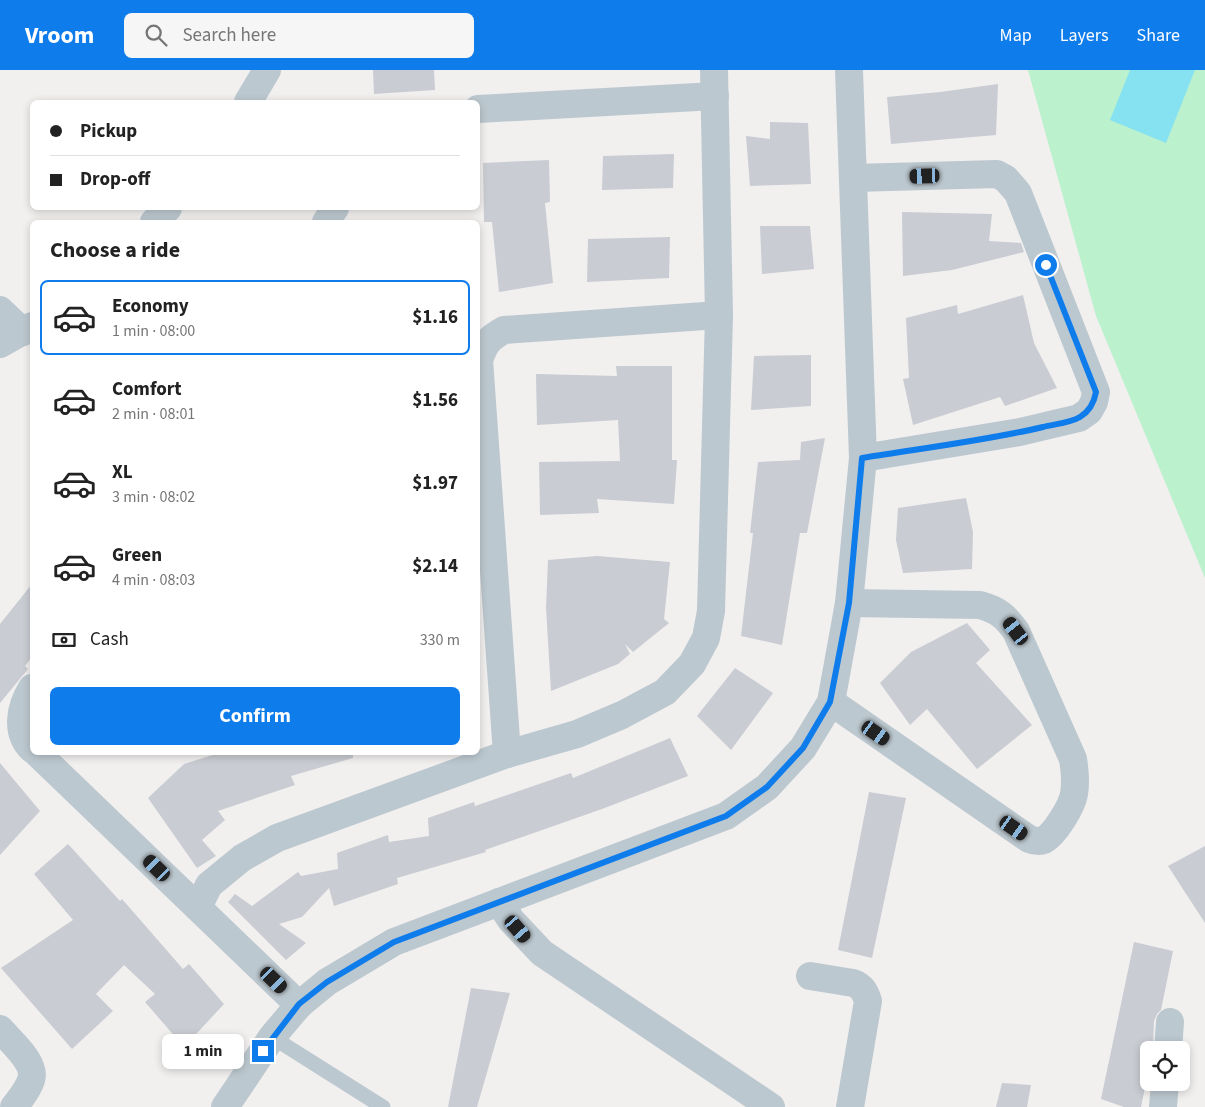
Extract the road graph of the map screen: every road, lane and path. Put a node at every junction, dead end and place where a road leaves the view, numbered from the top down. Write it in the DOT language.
graph roads {
  1 [pos="267,70"];
  2 [pos="849,70"];
  3 [pos="715,83"];
  4 [pos="249,100"];
  5 [pos="480,109"];
  6 [pos="854,178"];
  7 [pos="166,210"];
  8 [pos="156,220"];
  9 [pos="0,310"];
  10 [pos="719,315"];
  11 [pos="18,334"];
  12 [pos="480,357"];
  13 [pos="480,397"];
  14 [pos="862,458"];
  15 [pos="484,546"];
  16 [pos="849,603"];
  17 [pos="30,692"];
  18 [pos="830,702"];
  19 [pos="30,747"];
  20 [pos="507,754"];
  21 [pos="39,755"];
  22 [pos="499,902"];
  23 [pos="198,907"];
  24 [pos="810,976"];
  25 [pos="299,1004"];
  26 [pos="1170,1022"];
  27 [pos="0,1029"];
  28 [pos="272,1037"];
  29 [pos="1169,1041"];
  30 [pos="1164,1091"];
  31 [pos="14,1107"];
  32 [pos="225,1107"];
  33 [pos="383,1107"];
  34 [pos="771,1107"];
  35 [pos="850,1107"];
  36 [pos="1163,1107"];
  1 -- 4 [label="street"];
  2 -- 6 [label="street"];
  3 -- 5 [label="street"];
  3 -- 10 [label="street"];
  6 -- 14 [label="street"];
  6 -- 14 [label="street"];
  7 -- 8 [label="street"];
  9 -- 11 [label="street"];
  10 -- 12 [label="street"];
  10 -- 20 [label="street"];
  13 -- 15 [label="street"];
  14 -- 16 [label="street"];
  15 -- 20 [label="street"];
  16 -- 18 [label="street"];
  16 -- 18 [label="street"];
  17 -- 19 [label="street"];
  18 -- 22 [label="street"];
  20 -- 23 [label="street"];
  21 -- 23 [label="street"];
  22 -- 25 [label="street"];
  22 -- 34 [label="street"];
  23 -- 25 [label="street"];
  24 -- 35 [label="street"];
  25 -- 28 [label="street"];
  26 -- 29 [label="street"];
  27 -- 31 [label="street"];
  28 -- 32 [label="street"];
  28 -- 33 [label="lane"];
  30 -- 36 [label="street"];
}
